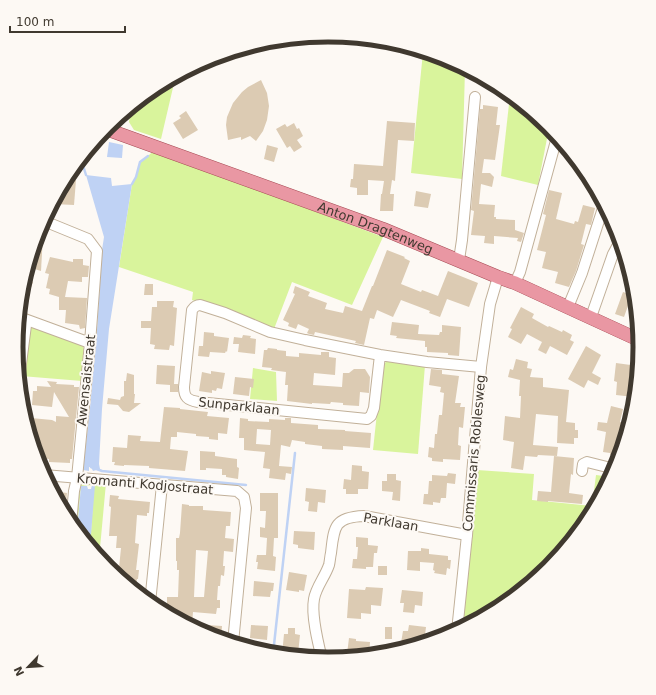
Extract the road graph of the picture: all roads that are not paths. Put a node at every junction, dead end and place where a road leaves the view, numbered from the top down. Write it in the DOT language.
graph roads {
  1 [pos="475,97"];
  2 [pos="113,131"];
  3 [pos="555,144"];
  4 [pos="602,212"];
  5 [pos="50,223"];
  6 [pos="616,248"];
  7 [pos="459,260"];
  8 [pos="498,277"];
  9 [pos="515,283"];
  10 [pos="568,307"];
  11 [pos="591,317"];
  12 [pos="25,319"];
  13 [pos="25,322"];
  14 [pos="632,337"];
  15 [pos="90,343"];
  16 [pos="23,348"];
  17 [pos="380,355"];
  18 [pos="481,367"];
  19 [pos="609,467"];
  20 [pos="582,471"];
  21 [pos="51,476"];
  22 [pos="76,478"];
  23 [pos="162,486"];
  24 [pos="72,514"];
  25 [pos="467,535"];
  26 [pos="151,595"];
  27 [pos="458,623"];
  28 [pos="234,637"];
  29 [pos="320,652"];
  1 -- 7 [label="street"];
  2 -- 7 [label="main road, Anton Dragtenweg"];
  3 -- 9 [label="street"];
  4 -- 10 [label="street"];
  5 -- 15 [label="street, Awensaistraat"];
  6 -- 11 [label="street"];
  7 -- 8 [label="main road, Anton Dragtenweg"];
  8 -- 9 [label="main road, Anton Dragtenweg"];
  8 -- 18 [label="street, Commissaris Roblesweg"];
  9 -- 10 [label="main road, Anton Dragtenweg"];
  10 -- 11 [label="main road, Anton Dragtenweg"];
  11 -- 14 [label="main road, Anton Dragtenweg"];
  12 -- 15 [label="street"];
  13 -- 16 [label="street"];
  15 -- 22 [label="street, Awensaistraat"];
  17 -- 17 [label="street, Sunparklaan"];
  17 -- 18 [label="street, Sunparklaan"];
  18 -- 25 [label="street, Commissaris Roblesweg"];
  19 -- 20 [label="street"];
  21 -- 22 [label="street, Kromanti Kodjostraat"];
  22 -- 23 [label="street, Kromanti Kodjostraat"];
  22 -- 24 [label="street, Awensaistraat"];
  23 -- 26 [label="street"];
  23 -- 28 [label="street, Kromanti Kodjostraat"];
  25 -- 27 [label="street, Commissaris Roblesweg"];
  25 -- 29 [label="street, Parklaan"];
}
